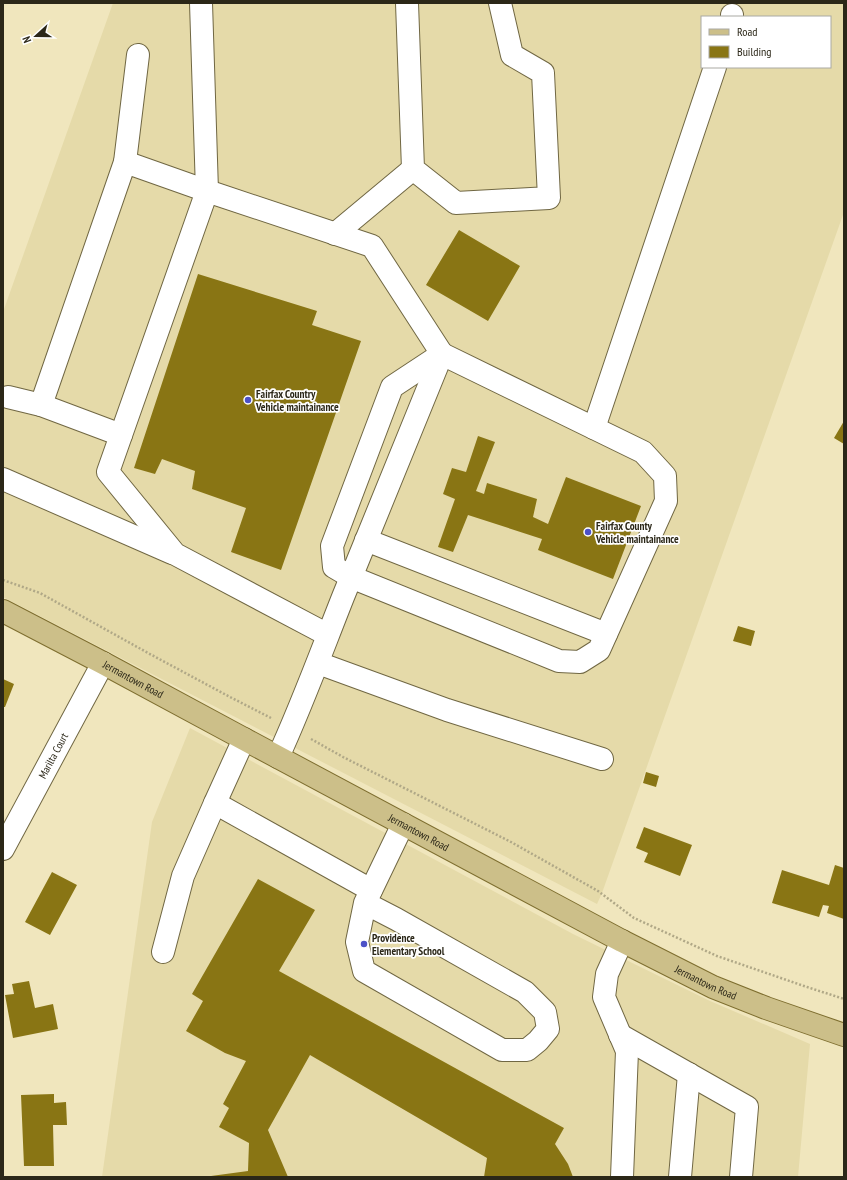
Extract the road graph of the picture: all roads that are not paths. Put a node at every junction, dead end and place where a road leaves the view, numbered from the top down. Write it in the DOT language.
graph roads {
  1 [pos="201,3"];
  2 [pos="407,3"];
  3 [pos="500,3"];
  4 [pos="138,55"];
  5 [pos="715,68"];
  6 [pos="125,162"];
  7 [pos="413,169"];
  8 [pos="206,191"];
  9 [pos="335,234"];
  10 [pos="442,354"];
  11 [pos="8,397"];
  12 [pos="41,405"];
  13 [pos="594,428"];
  14 [pos="121,435"];
  15 [pos="365,458"];
  16 [pos="396,468"];
  17 [pos="3,479"];
  18 [pos="366,540"];
  19 [pos="175,554"];
  20 [pos="351,577"];
  21 [pos="3,611"];
  22 [pos="328,634"];
  23 [pos="606,634"];
  24 [pos="103,663"];
  25 [pos="318,663"];
  26 [pos="244,740"];
  27 [pos="278,758"];
  28 [pos="602,759"];
  29 [pos="215,803"];
  30 [pos="403,824"];
  31 [pos="3,849"];
  32 [pos="368,897"];
  33 [pos="622,941"];
  34 [pos="163,952"];
  35 [pos="620,1035"];
  36 [pos="844,1035"];
  37 [pos="689,1074"];
  38 [pos="622,1177"];
  39 [pos="680,1177"];
  40 [pos="741,1177"];
  1 -- 8 [label="street"];
  2 -- 7 [label="street"];
  3 -- 7 [label="street"];
  4 -- 6 [label="street"];
  5 -- 13 [label="street"];
  6 -- 8 [label="street"];
  6 -- 12 [label="street"];
  7 -- 9 [label="street"];
  8 -- 9 [label="street"];
  8 -- 14 [label="street"];
  9 -- 10 [label="street"];
  10 -- 13 [label="street"];
  10 -- 15 [label="street"];
  10 -- 16 [label="street"];
  11 -- 12 [label="street"];
  12 -- 14 [label="street"];
  13 -- 23 [label="street"];
  14 -- 19 [label="street"];
  15 -- 16 [label="street"];
  15 -- 20 [label="street"];
  16 -- 18 [label="street"];
  17 -- 19 [label="street"];
  18 -- 20 [label="street"];
  18 -- 23 [label="street"];
  19 -- 22 [label="street"];
  20 -- 22 [label="street"];
  20 -- 23 [label="street"];
  21 -- 24 [label="main road, Jermantown Road"];
  22 -- 25 [label="street"];
  24 -- 26 [label="main road, Jermantown Road"];
  24 -- 31 [label="street, Marilta Court"];
  25 -- 27 [label="street"];
  25 -- 28 [label="street"];
  26 -- 27 [label="main road, Jermantown Road"];
  26 -- 29 [label="street"];
  27 -- 30 [label="main road, Jermantown Road"];
  29 -- 32 [label="street"];
  29 -- 34 [label="street"];
  30 -- 32 [label="street"];
  30 -- 33 [label="main road, Jermantown Road"];
  32 -- 32 [label="street"];
  33 -- 35 [label="street"];
  33 -- 36 [label="main road, Jermantown Road"];
  35 -- 37 [label="street"];
  35 -- 38 [label="street"];
  37 -- 39 [label="street"];
  37 -- 40 [label="street"];
}
